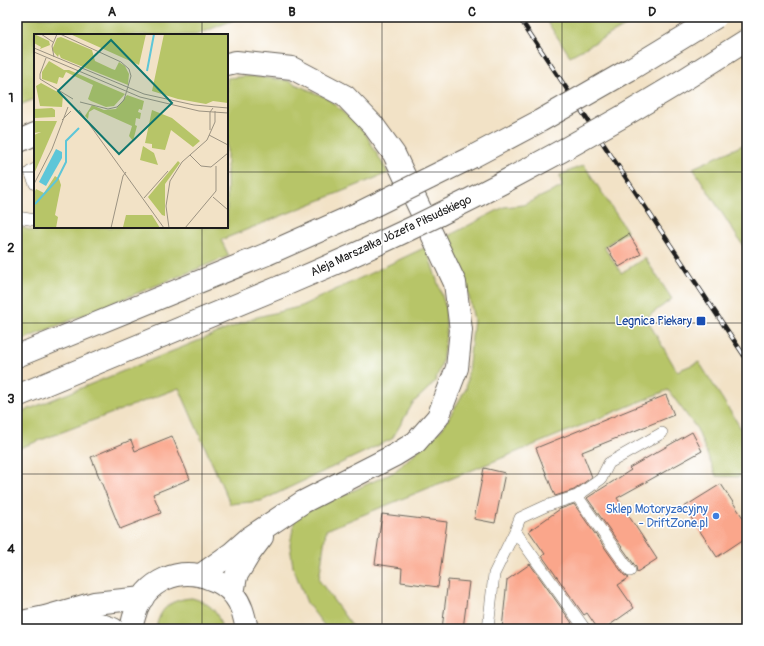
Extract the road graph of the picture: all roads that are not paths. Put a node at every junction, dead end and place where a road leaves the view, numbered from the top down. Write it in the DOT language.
graph roads {
  1 [pos="716,17"];
  2 [pos="747,40"];
  3 [pos="228,64"];
  4 [pos="34,134"];
  5 [pos="17,142"];
  6 [pos="34,170"];
  7 [pos="34,182"];
  8 [pos="17,217"];
  9 [pos="34,220"];
  10 [pos="17,356"];
  11 [pos="17,396"];
  12 [pos="662,433"];
  13 [pos="577,496"];
  14 [pos="282,516"];
  15 [pos="515,531"];
  16 [pos="630,571"];
  17 [pos="201,575"];
  18 [pos="233,594"];
  19 [pos="143,598"];
  20 [pos="45,617"];
  21 [pos="17,623"];
  22 [pos="113,629"];
  23 [pos="132,629"];
  24 [pos="247,629"];
  25 [pos="488,629"];
  26 [pos="585,629"];
  1 -- 10 [label="street, bridge"];
  2 -- 11 [label="street, Aleja Marszałka Józefa Piłsudskiego, bridge"];
  3 -- 14 [label="street"];
  4 -- 5 [label="street"];
  6 -- 7 [label="lane"];
  8 -- 9 [label="lane"];
  12 -- 13 [label="lane"];
  13 -- 15 [label="lane"];
  13 -- 16 [label="lane"];
  14 -- 17 [label="street"];
  14 -- 18 [label="street"];
  15 -- 25 [label="lane"];
  15 -- 26 [label="lane"];
  17 -- 18 [label="street"];
  17 -- 19 [label="street"];
  18 -- 24 [label="street"];
  19 -- 20 [label="street"];
  19 -- 23 [label="street"];
  20 -- 21 [label="street"];
  20 -- 22 [label="street"];
}
